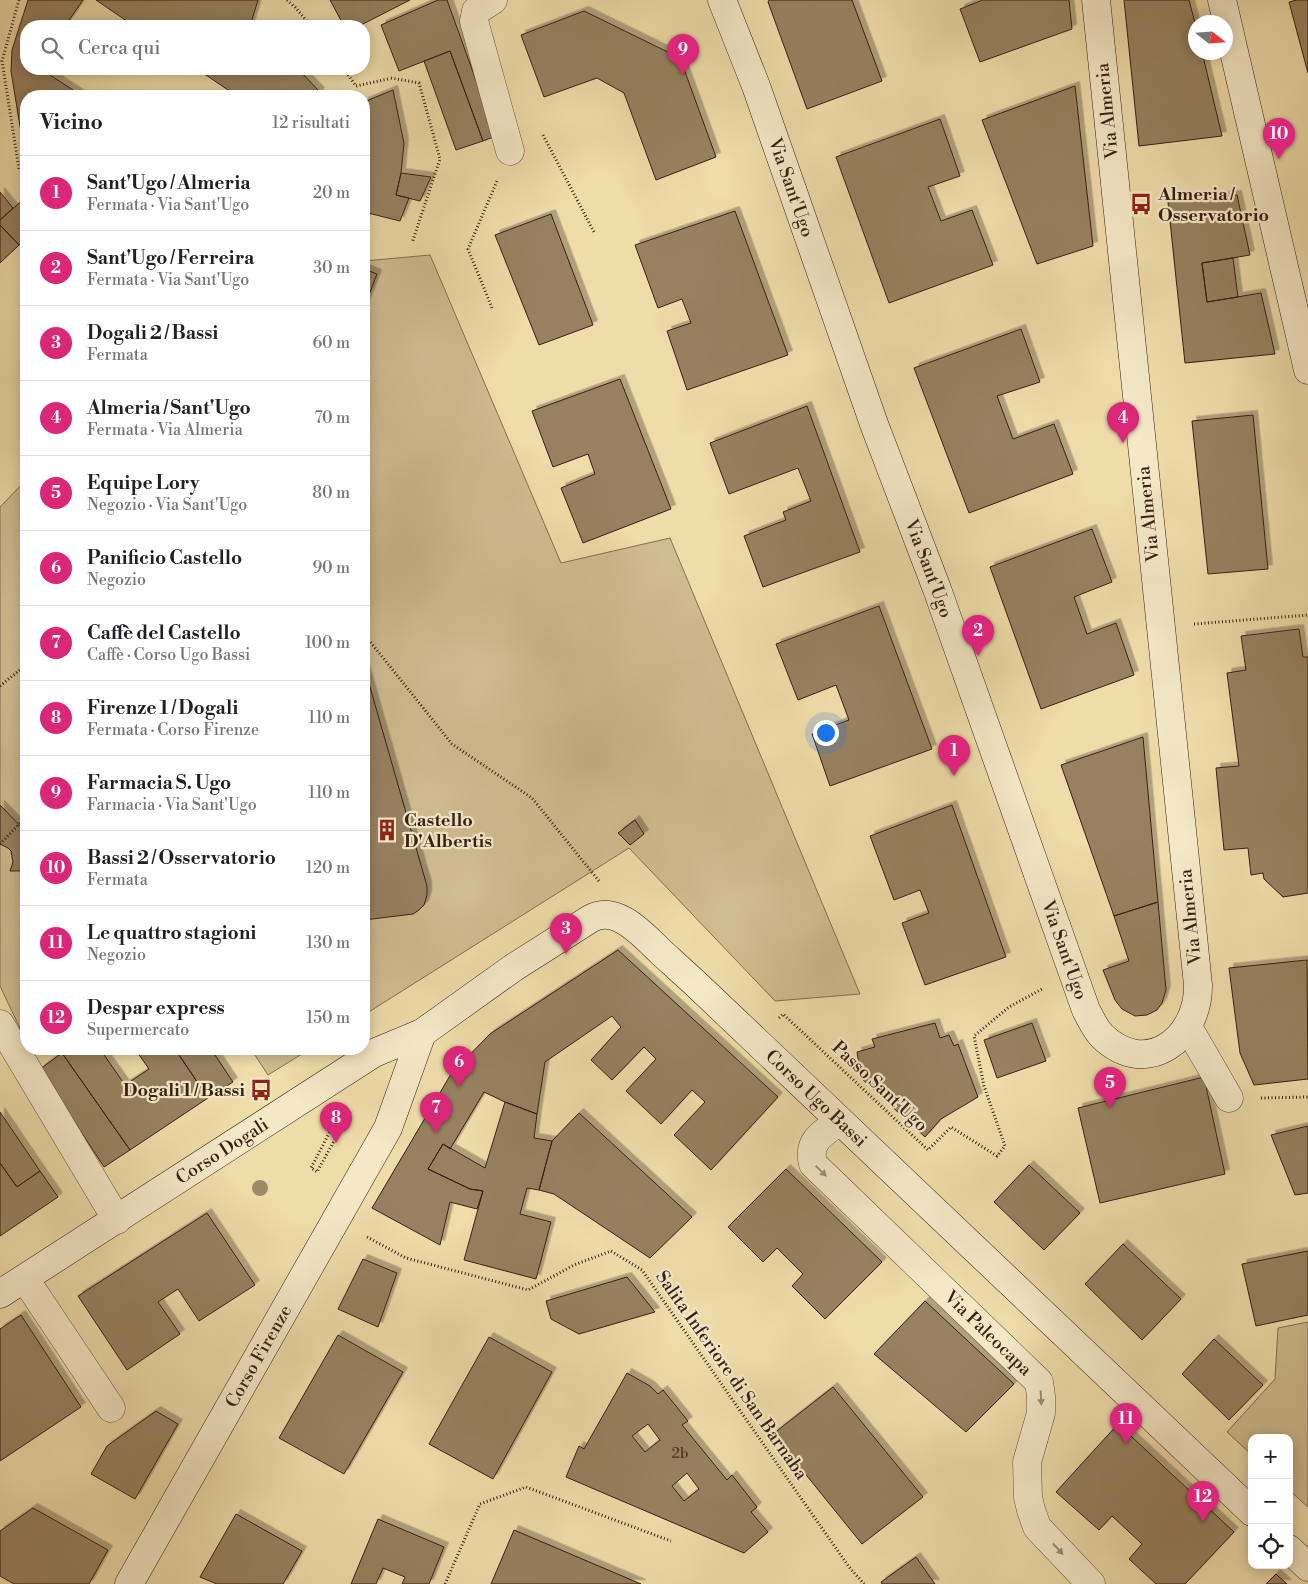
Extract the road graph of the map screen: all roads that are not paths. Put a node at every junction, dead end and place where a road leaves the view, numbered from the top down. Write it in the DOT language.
graph roads {
  1 [pos="493,0"];
  2 [pos="1096,0"];
  3 [pos="1222,0"];
  4 [pos="718,1"];
  5 [pos="510,151"];
  6 [pos="1308,370"];
  7 [pos="0,1024"];
  8 [pos="1188,1027"];
  9 [pos="422,1033"];
  10 [pos="1229,1098"];
  11 [pos="839,1121"];
  12 [pos="117,1220"];
  13 [pos="25,1278"];
  14 [pos="0,1294"];
  15 [pos="111,1408"];
  16 [pos="1248,1508"];
  17 [pos="1293,1552"];
  18 [pos="1308,1567"];
  19 [pos="129,1584"];
  20 [pos="1091,1584"];
  1 -- 5 [label="street"];
  2 -- 8 [label="street, Via Almeria"];
  3 -- 6 [label="street"];
  4 -- 8 [label="street, Via Sant'Ugo"];
  7 -- 12 [label="street"];
  8 -- 10 [label="street"];
  9 -- 11 [label="street, Corso Ugo Bassi"];
  9 -- 12 [label="street, Corso Dogali"];
  9 -- 19 [label="street, Corso Firenze"];
  11 -- 16 [label="street, Corso Ugo Bassi"];
  11 -- 20 [label="street, Via Paleocapa, one-way"];
  12 -- 13 [label="street, Corso Dogali"];
  13 -- 14 [label="street, Corso Dogali"];
  13 -- 15 [label="street"];
  17 -- 18 [label="street"];
}
